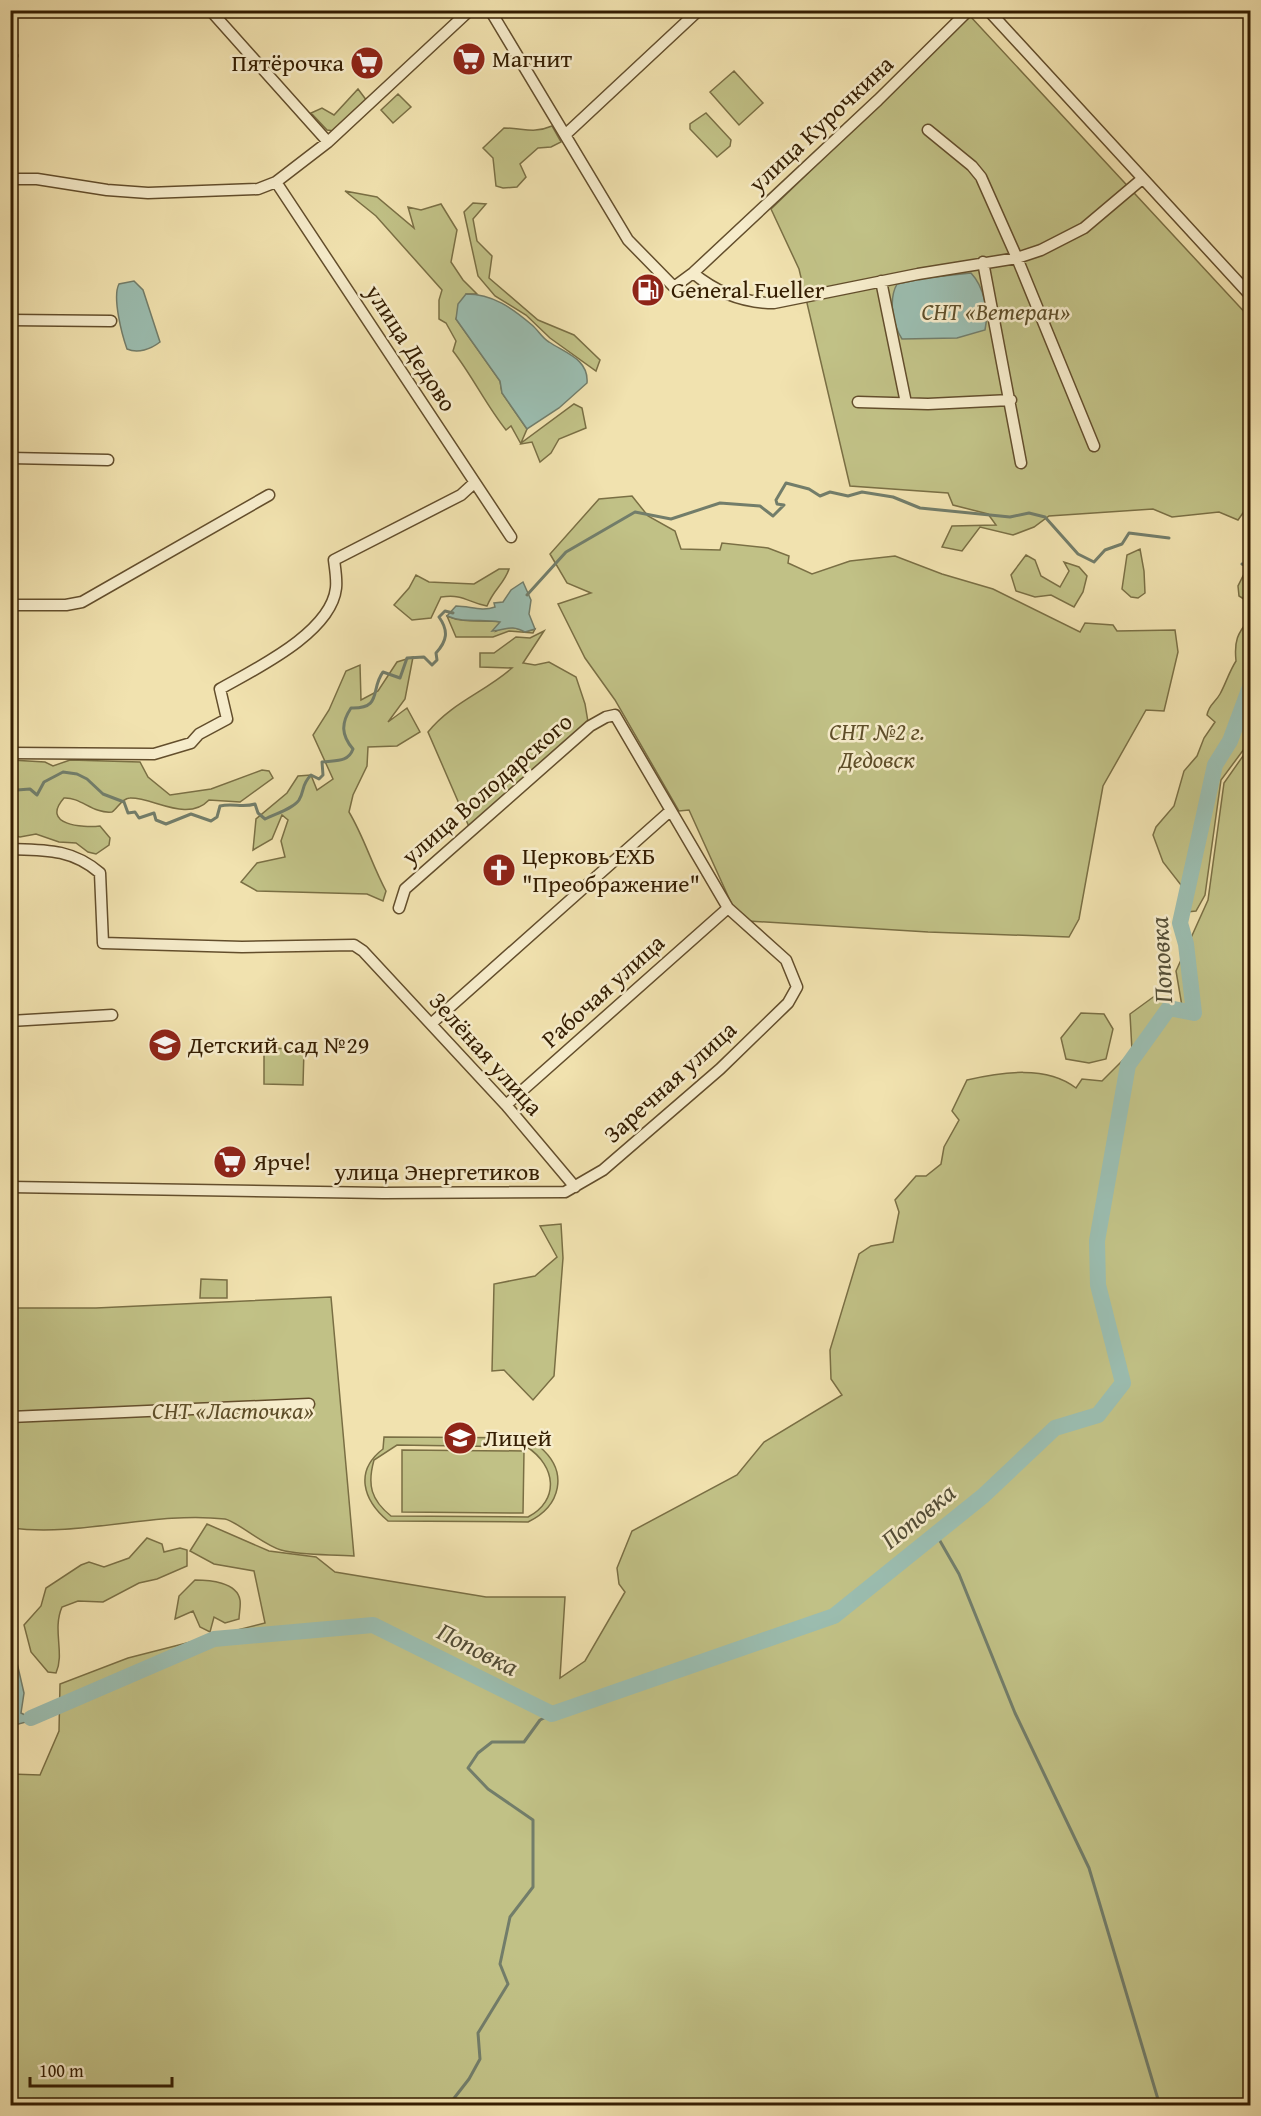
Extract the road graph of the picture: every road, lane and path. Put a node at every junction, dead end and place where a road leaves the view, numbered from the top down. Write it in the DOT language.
graph roads {
  1 [pos="210,10"];
  2 [pos="470,10"];
  3 [pos="490,10"];
  4 [pos="699,10"];
  5 [pos="969,10"];
  6 [pos="988,10"];
  7 [pos="928,130"];
  8 [pos="565,135"];
  9 [pos="328,142"];
  10 [pos="10,179"];
  11 [pos="1142,179"];
  12 [pos="276,182"];
  13 [pos="1017,258"];
  14 [pos="983,262"];
  15 [pos="697,270"];
  16 [pos="881,281"];
  17 [pos="1251,295"];
  18 [pos="10,320"];
  19 [pos="111,321"];
  20 [pos="1011,400"];
  21 [pos="858,402"];
  22 [pos="906,403"];
  23 [pos="1094,446"];
  24 [pos="10,458"];
  25 [pos="108,460"];
  26 [pos="1021,463"];
  27 [pos="473,484"];
  28 [pos="269,495"];
  29 [pos="510,537"];
  30 [pos="10,605"];
  31 [pos="10,753"];
  32 [pos="669,812"];
  33 [pos="10,849"];
  34 [pos="399,908"];
  35 [pos="728,908"];
  36 [pos="112,1015"];
  37 [pos="10,1021"];
  38 [pos="432,1023"];
  39 [pos="506,1105"];
  40 [pos="10,1187"];
  41 [pos="575,1187"];
  42 [pos="309,1404"];
  43 [pos="10,1417"];
  1 -- 9 [label="street"];
  2 -- 9 [label="street"];
  3 -- 8 [label="street"];
  4 -- 8 [label="street"];
  5 -- 15 [label="street, улица Курочкина"];
  6 -- 11 [label="street"];
  7 -- 13 [label="street"];
  8 -- 15 [label="street"];
  9 -- 12 [label="street"];
  10 -- 12 [label="street"];
  11 -- 13 [label="street"];
  11 -- 17 [label="street"];
  12 -- 27 [label="street, улица Дедово"];
  13 -- 14 [label="street"];
  13 -- 23 [label="street"];
  14 -- 16 [label="street"];
  14 -- 20 [label="street"];
  15 -- 16 [label="street"];
  16 -- 22 [label="street"];
  18 -- 19 [label="street"];
  20 -- 22 [label="street"];
  20 -- 26 [label="street"];
  21 -- 22 [label="street"];
  24 -- 25 [label="street"];
  27 -- 29 [label="street, улица Дедово"];
  27 -- 31 [label="street"];
  28 -- 30 [label="street"];
  32 -- 34 [label="street, улица Володарского"];
  32 -- 35 [label="street"];
  32 -- 38 [label="street"];
  33 -- 38 [label="street, Зелёная улица"];
  35 -- 39 [label="street, Рабочая улица"];
  35 -- 41 [label="street, Заречная улица"];
  36 -- 37 [label="street"];
  38 -- 39 [label="street, Зелёная улица"];
  39 -- 41 [label="street, Зелёная улица"];
  40 -- 41 [label="street, улица Энергетиков"];
  42 -- 43 [label="street"];
}
